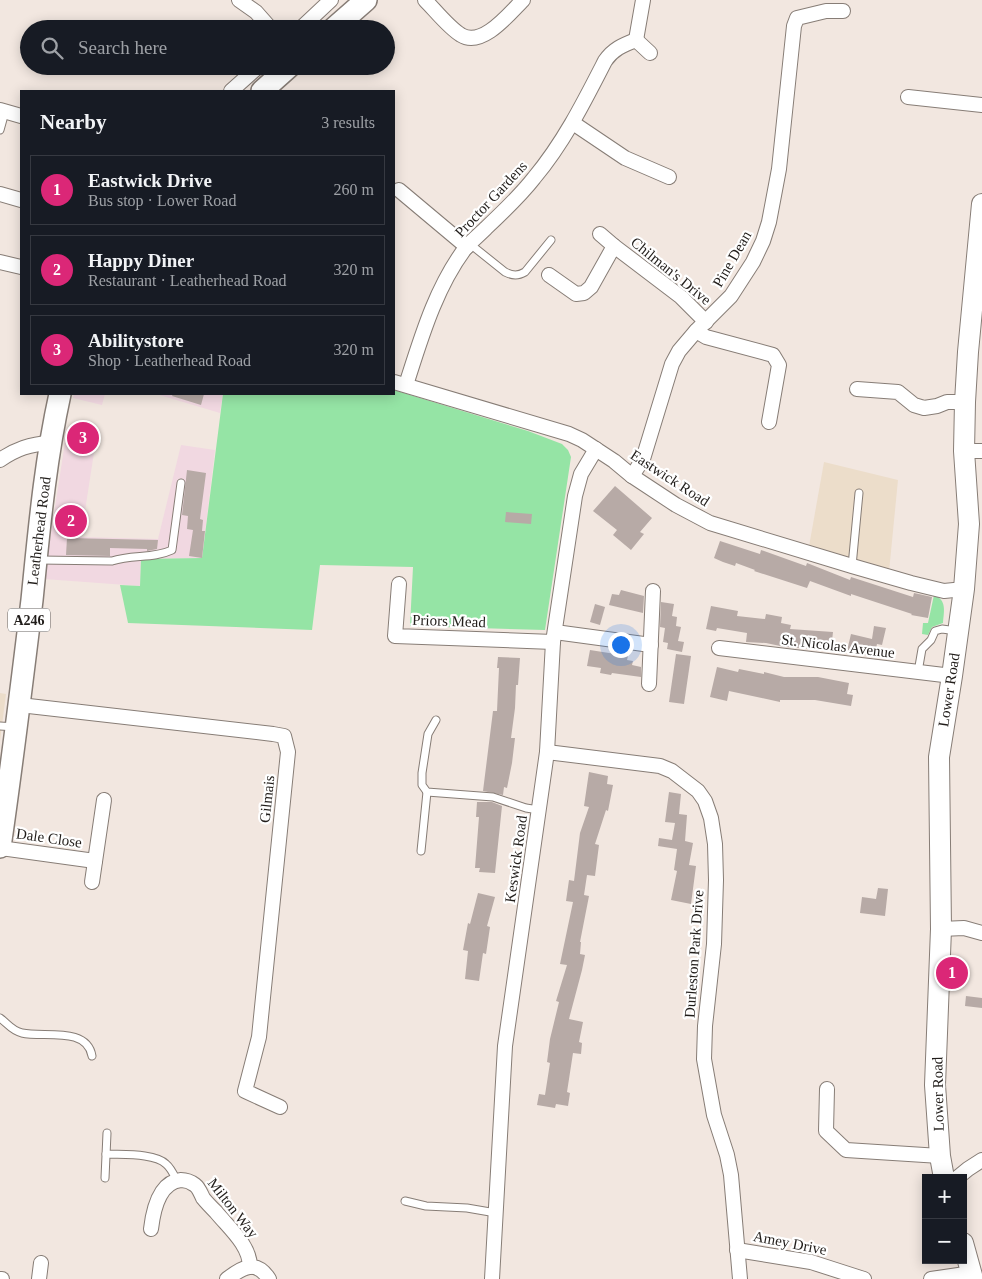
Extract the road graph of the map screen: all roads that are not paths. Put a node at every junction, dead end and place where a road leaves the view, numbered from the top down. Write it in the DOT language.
graph roads {
  1 [pos="239,0"];
  2 [pos="332,0"];
  3 [pos="366,0"];
  4 [pos="425,0"];
  5 [pos="523,0"];
  6 [pos="643,0"];
  7 [pos="843,11"];
  8 [pos="263,20"];
  9 [pos="310,20"];
  10 [pos="343,20"];
  11 [pos="636,40"];
  12 [pos="650,52"];
  13 [pos="249,75"];
  14 [pos="280,75"];
  15 [pos="232,90"];
  16 [pos="263,90"];
  17 [pos="908,97"];
  18 [pos="982,105"];
  19 [pos="3,111"];
  20 [pos="20,116"];
  21 [pos="573,123"];
  22 [pos="0,130"];
  23 [pos="669,177"];
  24 [pos="399,190"];
  25 [pos="0,194"];
  26 [pos="20,200"];
  27 [pos="982,204"];
  28 [pos="600,234"];
  29 [pos="550,240"];
  30 [pos="468,245"];
  31 [pos="614,246"];
  32 [pos="0,262"];
  33 [pos="20,267"];
  34 [pos="549,275"];
  35 [pos="701,327"];
  36 [pos="400,383"];
  37 [pos="857,389"];
  38 [pos="60,395"];
  39 [pos="965,402"];
  40 [pos="769,422"];
  41 [pos="50,443"];
  42 [pos="596,449"];
  43 [pos="973,451"];
  44 [pos="0,460"];
  45 [pos="632,476"];
  46 [pos="181,483"];
  47 [pos="859,493"];
  48 [pos="36,560"];
  49 [pos="852,566"];
  50 [pos="399,584"];
  51 [pos="964,589"];
  52 [pos="653,591"];
  53 [pos="958,631"];
  54 [pos="554,637"];
  55 [pos="651,644"];
  56 [pos="719,648"];
  57 [pos="918,672"];
  58 [pos="952,676"];
  59 [pos="649,684"];
  60 [pos="20,705"];
  61 [pos="436,720"];
  62 [pos="8,726"];
  63 [pos="547,752"];
  64 [pos="427,792"];
  65 [pos="104,800"];
  66 [pos="539,810"];
  67 [pos="0,848"];
  68 [pos="421,851"];
  69 [pos="94,861"];
  70 [pos="92,882"];
  71 [pos="942,929"];
  72 [pos="982,933"];
  73 [pos="0,1018"];
  74 [pos="92,1056"];
  75 [pos="827,1089"];
  76 [pos="280,1108"];
  77 [pos="107,1133"];
  78 [pos="106,1154"];
  79 [pos="940,1156"];
  80 [pos="982,1160"];
  81 [pos="943,1174"];
  82 [pos="962,1174"];
  83 [pos="105,1178"];
  84 [pos="177,1181"];
  85 [pos="406,1201"];
  86 [pos="496,1214"];
  87 [pos="151,1229"];
  88 [pos="737,1250"];
  89 [pos="967,1258"];
  90 [pos="41,1263"];
  91 [pos="250,1267"];
  92 [pos="972,1276"];
  93 [pos="39,1279"];
  94 [pos="227,1279"];
  95 [pos="270,1279"];
  96 [pos="492,1279"];
  97 [pos="740,1279"];
  98 [pos="864,1279"];
  99 [pos="931,1279"];
  1 -- 8 [label="street"];
  2 -- 9 [label="street"];
  3 -- 10 [label="main road"];
  4 -- 5 [label="street"];
  6 -- 11 [label="street"];
  7 -- 35 [label="street, Pine Dean"];
  11 -- 12 [label="street"];
  11 -- 21 [label="street, Proctor Gardens"];
  13 -- 15 [label="street"];
  14 -- 16 [label="main road"];
  17 -- 18 [label="street"];
  19 -- 20 [label="street"];
  19 -- 22 [label="lane"];
  21 -- 23 [label="street"];
  21 -- 30 [label="street, Proctor Gardens"];
  24 -- 30 [label="street"];
  25 -- 26 [label="street"];
  27 -- 39 [label="street, Lower Road"];
  28 -- 31 [label="street, Chilman's Drive"];
  29 -- 30 [label="lane"];
  30 -- 36 [label="street, Proctor Gardens"];
  31 -- 34 [label="street, Chilman's Drive"];
  31 -- 35 [label="street, Chilman's Drive"];
  32 -- 33 [label="street"];
  35 -- 40 [label="street"];
  35 -- 45 [label="street, Pine Dean"];
  36 -- 42 [label="street, Eastwick Road"];
  37 -- 39 [label="street"];
  38 -- 41 [label="main road, Leatherhead Road / A246"];
  39 -- 43 [label="street, Lower Road"];
  41 -- 44 [label="street"];
  41 -- 48 [label="main road, Leatherhead Road / A246"];
  42 -- 45 [label="street, Eastwick Road"];
  42 -- 54 [label="street, Keswick Road"];
  43 -- 51 [label="street, Lower Road"];
  45 -- 49 [label="street, Eastwick Road"];
  46 -- 48 [label="lane"];
  47 -- 49 [label="lane"];
  48 -- 60 [label="main road, Leatherhead Road / A246"];
  49 -- 51 [label="street, Eastwick Road"];
  50 -- 54 [label="street, Priors Mead"];
  51 -- 53 [label="street, Lower Road"];
  52 -- 55 [label="street"];
  53 -- 57 [label="lane"];
  53 -- 58 [label="street, Lower Road"];
  54 -- 55 [label="street"];
  54 -- 63 [label="street, Keswick Road"];
  55 -- 59 [label="street"];
  56 -- 57 [label="street, St. Nicolas Avenue"];
  57 -- 58 [label="street, St. Nicolas Avenue"];
  58 -- 71 [label="street, Lower Road"];
  60 -- 62 [label="main road, Leatherhead Road / A246"];
  60 -- 76 [label="street, Gilmais"];
  61 -- 64 [label="lane"];
  62 -- 67 [label="main road, Leatherhead Road / A246"];
  63 -- 66 [label="street, Keswick Road"];
  63 -- 88 [label="street, Durleston Park Drive"];
  64 -- 66 [label="lane"];
  64 -- 68 [label="lane"];
  65 -- 69 [label="street, Dale Close"];
  66 -- 86 [label="street, Keswick Road"];
  67 -- 69 [label="street, Dale Close"];
  69 -- 70 [label="street, Dale Close"];
  71 -- 72 [label="street"];
  71 -- 79 [label="street, Lower Road"];
  73 -- 74 [label="lane"];
  75 -- 79 [label="street"];
  77 -- 78 [label="lane"];
  78 -- 83 [label="lane"];
  78 -- 84 [label="lane"];
  79 -- 81 [label="street, Lower Road"];
  80 -- 82 [label="street"];
  84 -- 87 [label="street"];
  84 -- 91 [label="street, Milton Way"];
  85 -- 86 [label="lane"];
  86 -- 96 [label="street, Keswick Road"];
  88 -- 97 [label="street, Durleston Park Drive"];
  88 -- 98 [label="street, Amey Drive"];
  89 -- 92 [label="street"];
  90 -- 93 [label="street"];
  91 -- 94 [label="street"];
  91 -- 95 [label="street"];
  92 -- 99 [label="street"];
}
